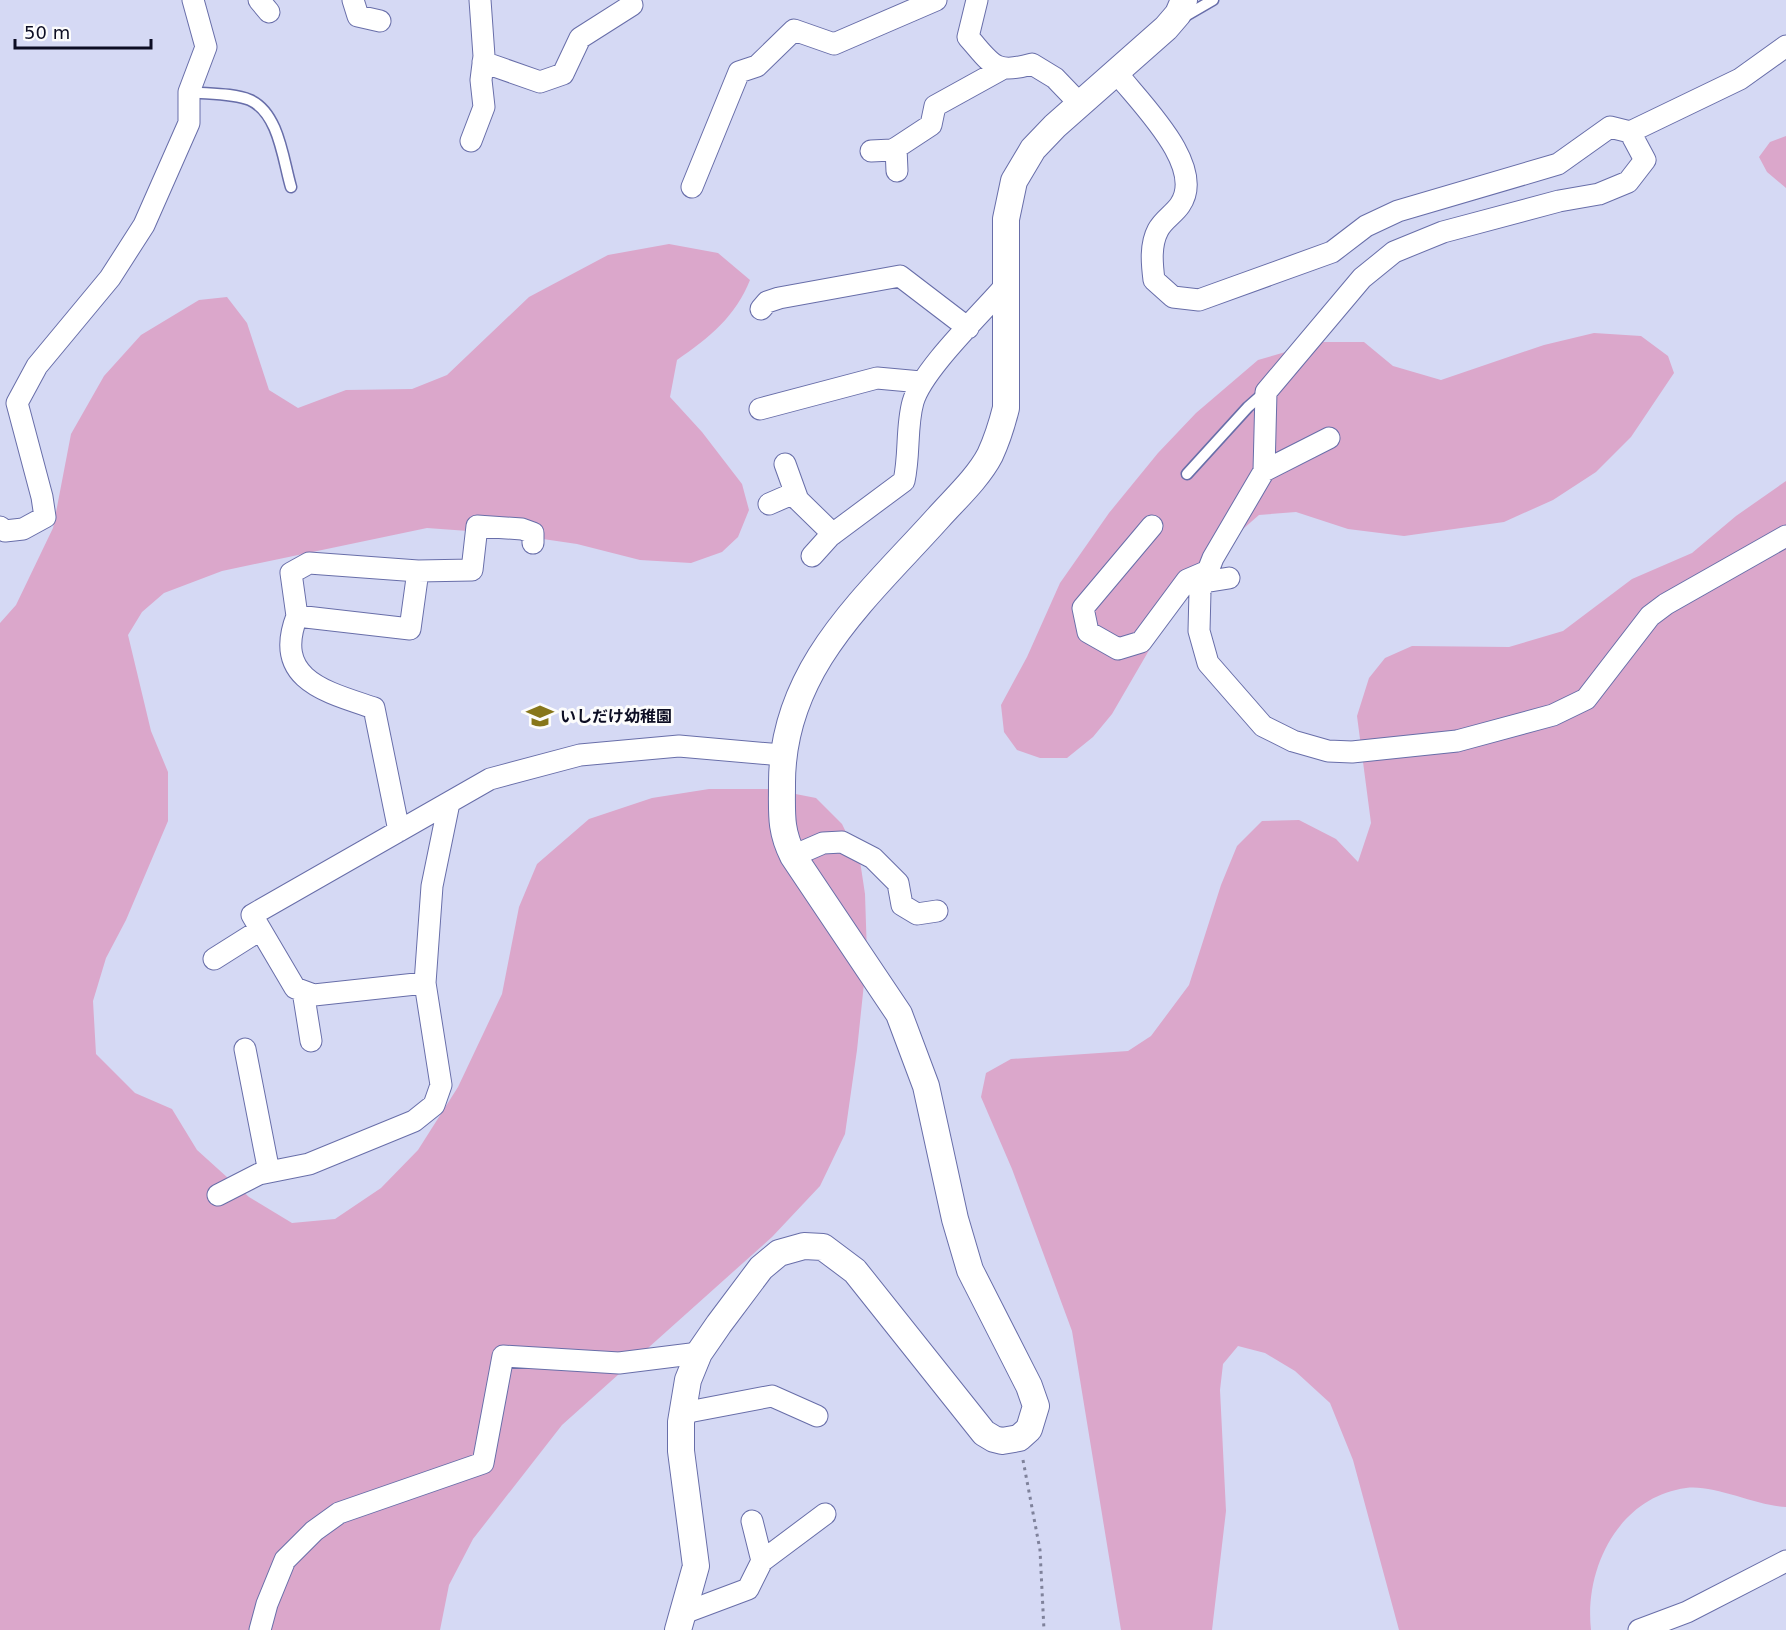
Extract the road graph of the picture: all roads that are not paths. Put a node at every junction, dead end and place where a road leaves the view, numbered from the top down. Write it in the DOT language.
graph roads {
  1 [pos="193,0"];
  2 [pos="353,0"];
  3 [pos="480,0"];
  4 [pos="936,0"];
  5 [pos="1184,0"];
  6 [pos="1213,0"];
  7 [pos="975,1"];
  8 [pos="632,6"];
  9 [pos="380,21"];
  10 [pos="1166,28"];
  11 [pos="1786,46"];
  12 [pos="483,62"];
  13 [pos="1002,69"];
  14 [pos="1116,72"];
  15 [pos="189,92"];
  16 [pos="1080,104"];
  17 [pos="1630,132"];
  18 [pos="471,141"];
  19 [pos="896,148"];
  20 [pos="871,151"];
  21 [pos="897,171"];
  22 [pos="692,187"];
  23 [pos="291,188"];
  24 [pos="1005,286"];
  25 [pos="761,309"];
  26 [pos="968,328"];
  27 [pos="921,382"];
  28 [pos="1266,392"];
  29 [pos="760,409"];
  30 [pos="1329,438"];
  31 [pos="785,464"];
  32 [pos="1264,471"];
  33 [pos="1187,474"];
  34 [pos="798,500"];
  35 [pos="769,504"];
  36 [pos="1152,526"];
  37 [pos="0,527"];
  38 [pos="833,534"];
  39 [pos="1786,536"];
  40 [pos="533,543"];
  41 [pos="812,556"];
  42 [pos="418,571"];
  43 [pos="1206,577"];
  44 [pos="1229,578"];
  45 [pos="297,616"];
  46 [pos="782,755"];
  47 [pos="449,803"];
  48 [pos="399,831"];
  49 [pos="793,856"];
  50 [pos="937,911"];
  51 [pos="260,930"];
  52 [pos="214,958"];
  53 [pos="426,983"];
  54 [pos="303,991"];
  55 [pos="311,1041"];
  56 [pos="244,1048"];
  57 [pos="269,1172"];
  58 [pos="218,1195"];
  59 [pos="699,1353"];
  60 [pos="683,1413"];
  61 [pos="817,1416"];
  62 [pos="825,1514"];
  63 [pos="752,1521"];
  64 [pos="762,1561"];
  65 [pos="1786,1561"];
  66 [pos="681,1622"];
  67 [pos="260,1630"];
  68 [pos="1639,1630"];
  1 -- 15 [label="street"];
  2 -- 9 [label="street"];
  3 -- 12 [label="street"];
  4 -- 22 [label="street"];
  5 -- 10 [label="street"];
  6 -- 10 [label="lane"];
  7 -- 13 [label="street"];
  8 -- 12 [label="street"];
  10 -- 14 [label="street"];
  11 -- 17 [label="street"];
  12 -- 18 [label="street"];
  13 -- 16 [label="street"];
  13 -- 19 [label="street"];
  14 -- 16 [label="street"];
  14 -- 17 [label="street"];
  15 -- 23 [label="lane"];
  15 -- 37 [label="street"];
  16 -- 24 [label="street"];
  17 -- 28 [label="street"];
  19 -- 20 [label="street"];
  19 -- 21 [label="street"];
  24 -- 26 [label="street"];
  24 -- 46 [label="street"];
  25 -- 26 [label="street"];
  26 -- 27 [label="street"];
  27 -- 29 [label="street"];
  27 -- 38 [label="street"];
  28 -- 32 [label="street"];
  28 -- 33 [label="lane"];
  30 -- 32 [label="street"];
  31 -- 34 [label="street"];
  32 -- 43 [label="street"];
  34 -- 35 [label="street"];
  34 -- 38 [label="street"];
  36 -- 43 [label="street"];
  38 -- 41 [label="street"];
  39 -- 43 [label="street"];
  40 -- 42 [label="street"];
  42 -- 45 [label="street"];
  42 -- 45 [label="street"];
  43 -- 44 [label="street"];
  45 -- 48 [label="street"];
  46 -- 47 [label="street"];
  46 -- 49 [label="street"];
  47 -- 48 [label="street"];
  47 -- 53 [label="street"];
  48 -- 51 [label="street"];
  49 -- 50 [label="street"];
  49 -- 59 [label="street"];
  51 -- 52 [label="street"];
  51 -- 54 [label="street"];
  53 -- 54 [label="street"];
  53 -- 57 [label="street"];
  54 -- 55 [label="street"];
  56 -- 57 [label="street"];
  57 -- 58 [label="street"];
  59 -- 60 [label="street"];
  59 -- 67 [label="street"];
  60 -- 61 [label="street"];
  60 -- 66 [label="street"];
  62 -- 64 [label="street"];
  63 -- 64 [label="street"];
  64 -- 66 [label="street"];
  65 -- 68 [label="street"];
}
